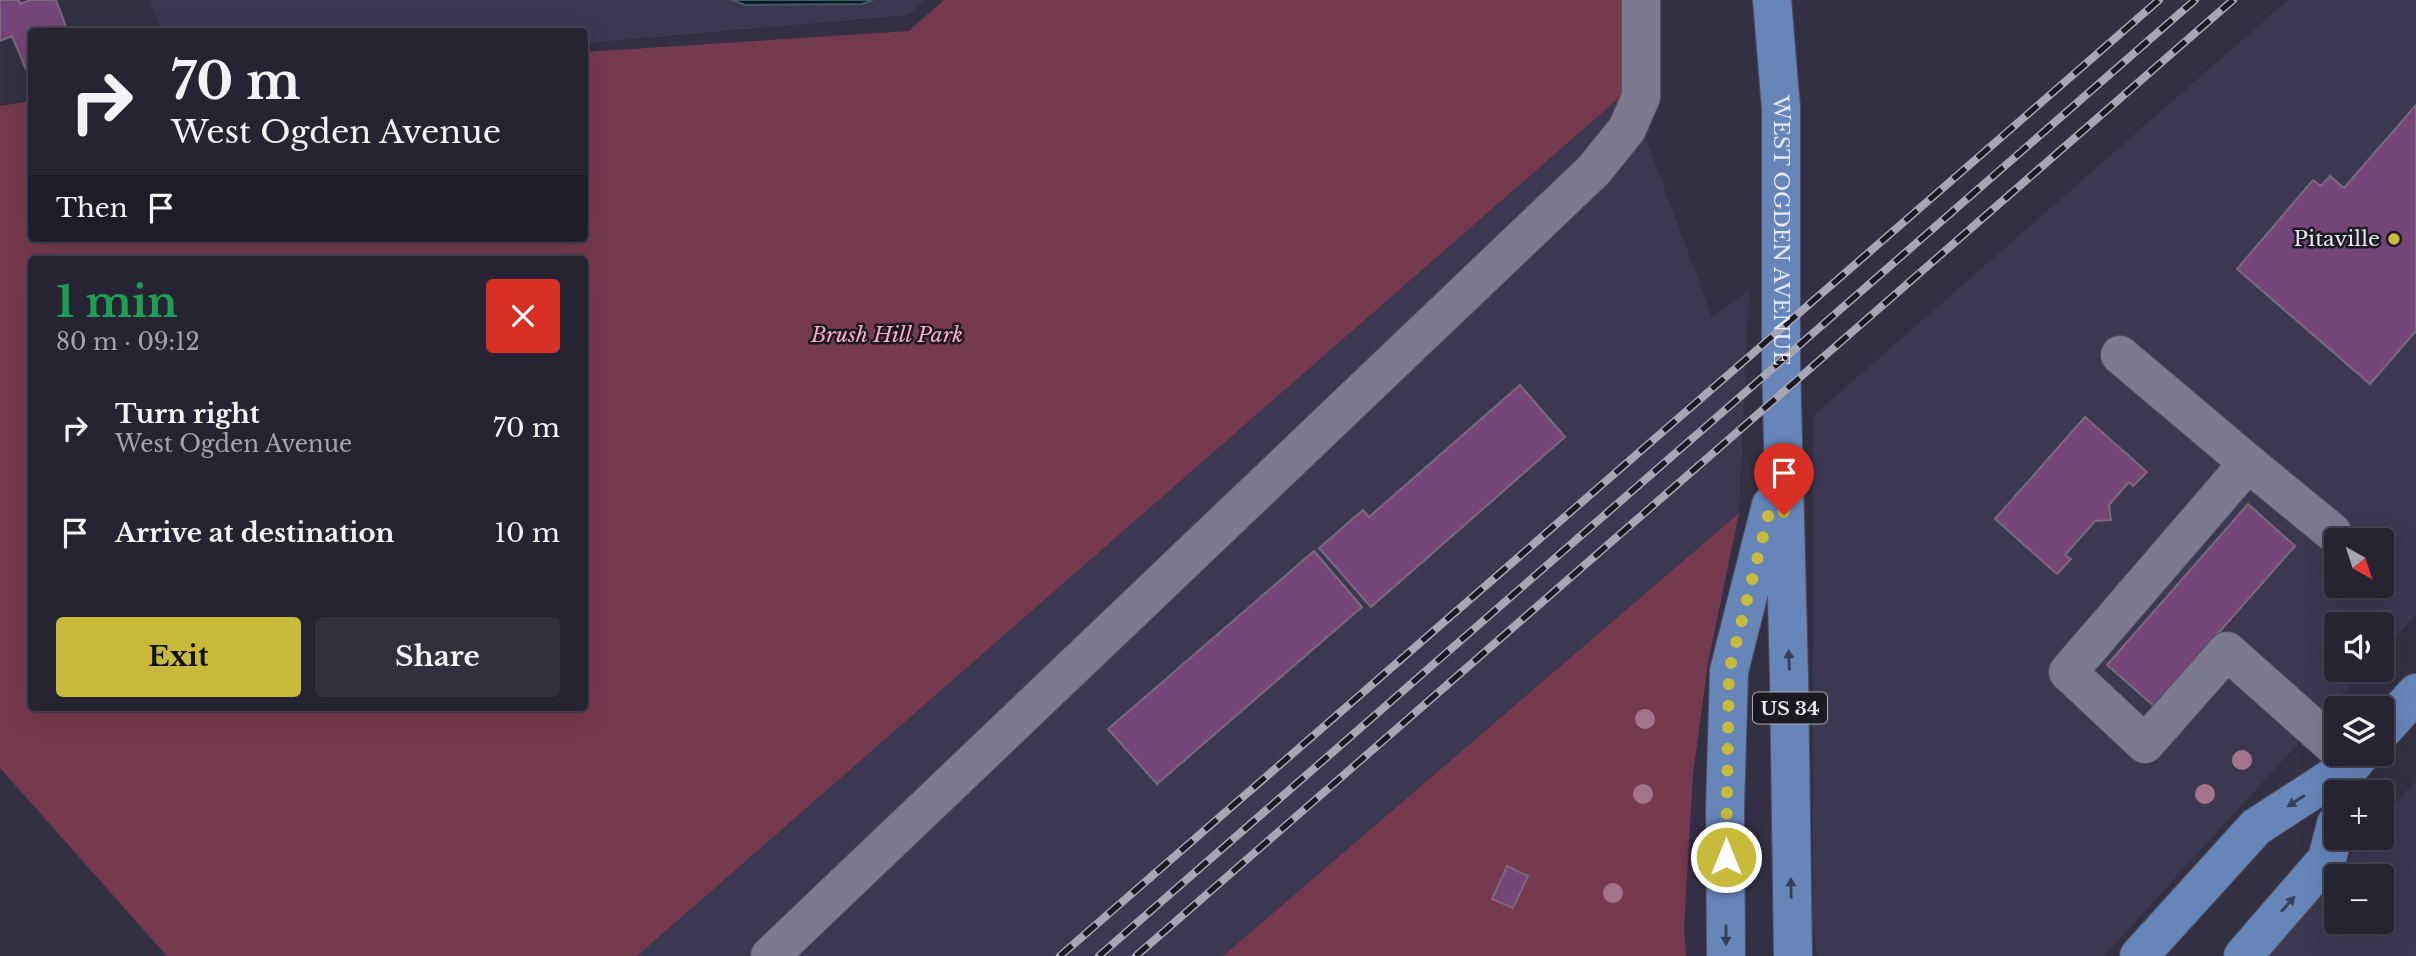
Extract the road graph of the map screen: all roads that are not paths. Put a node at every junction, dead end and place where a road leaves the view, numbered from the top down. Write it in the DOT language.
graph roads {
  1 [pos="1641,0"];
  2 [pos="1772,0"];
  3 [pos="2120,355"];
  4 [pos="1782,461"];
  5 [pos="2248,463"];
  6 [pos="2327,528"];
  7 [pos="2416,693"];
  8 [pos="2394,718"];
  9 [pos="2324,741"];
  10 [pos="2344,766"];
  11 [pos="2329,850"];
  12 [pos="770,956"];
  13 [pos="1726,956"];
  14 [pos="1793,956"];
  15 [pos="2139,956"];
  16 [pos="2243,956"];
  1 -- 12 [label="lane"];
  2 -- 4 [label="main road, WEST OGDEN AVENUE / US 34"];
  3 -- 5 [label="lane"];
  4 -- 13 [label="main road, WEST OGDEN AVENUE / US 34, one-way"];
  14 -- 4 [label="main road, WEST OGDEN AVENUE / US 34, one-way"];
  5 -- 6 [label="lane"];
  5 -- 9 [label="lane"];
  7 -- 8 [label="main road"];
  10 -- 15 [label="main road, one-way"];
  16 -- 11 [label="main road, one-way"];
}
